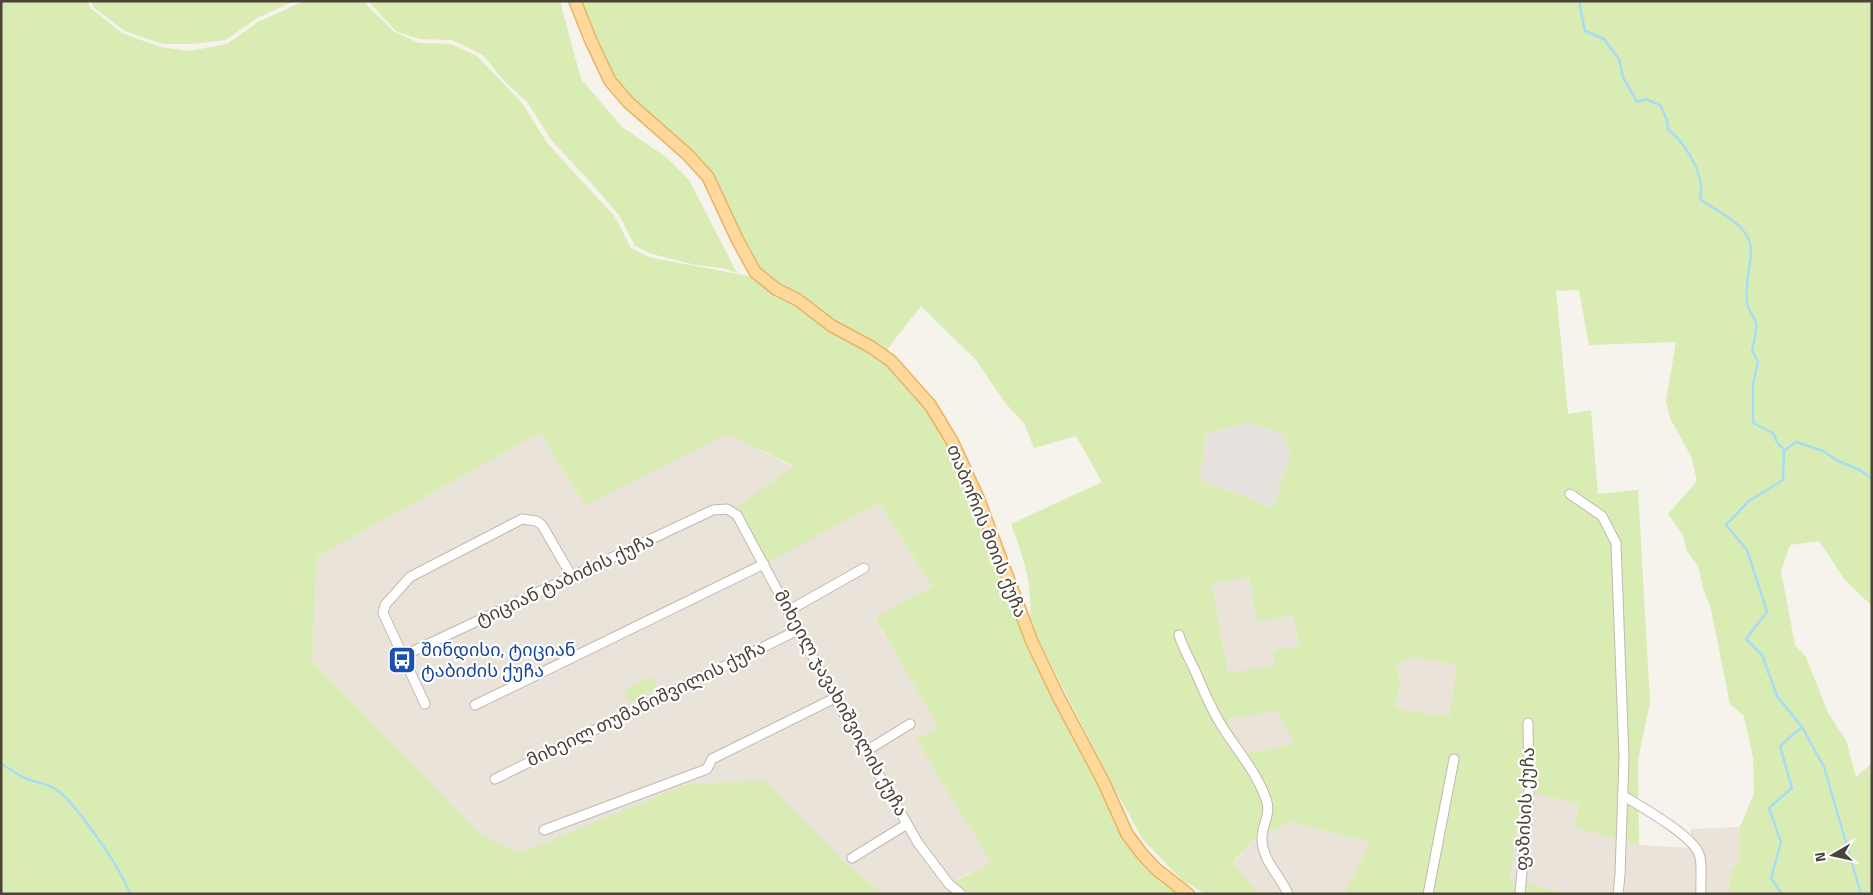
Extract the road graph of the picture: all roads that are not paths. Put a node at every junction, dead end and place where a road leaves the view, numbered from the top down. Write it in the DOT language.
graph roads {
  1 [pos="575,1"];
  2 [pos="1570,494"];
  3 [pos="727,509"];
  4 [pos="764,564"];
  5 [pos="864,568"];
  6 [pos="572,577"];
  7 [pos="788,611"];
  8 [pos="798,630"];
  9 [pos="1179,635"];
  10 [pos="403,656"];
  11 [pos="835,698"];
  12 [pos="425,704"];
  13 [pos="475,705"];
  14 [pos="1528,723"];
  15 [pos="910,724"];
  16 [pos="866,751"];
  17 [pos="1454,759"];
  18 [pos="494,779"];
  19 [pos="1622,795"];
  20 [pos="907,824"];
  21 [pos="544,830"];
  22 [pos="852,858"];
  23 [pos="961,894"];
  24 [pos="1188,894"];
  25 [pos="1288,894"];
  26 [pos="1428,894"];
  27 [pos="1520,894"];
  28 [pos="1618,894"];
  29 [pos="1701,894"];
  1 -- 24 [label="main road, თაბორის მთის ქუჩა"];
  2 -- 19 [label="street"];
  3 -- 4 [label="street, მიხეილ ჯავახიშვილის ქუჩა"];
  3 -- 6 [label="street, ტიციან ტაბიძის ქუჩა"];
  4 -- 7 [label="street, მიხეილ ჯავახიშვილის ქუჩა"];
  4 -- 13 [label="street"];
  5 -- 7 [label="street"];
  6 -- 10 [label="street, ტიციან ტაბიძის ქუჩა"];
  6 -- 10 [label="street"];
  7 -- 8 [label="street, მიხეილ ჯავახიშვილის ქუჩა"];
  8 -- 11 [label="street, მიხეილ ჯავახიშვილის ქუჩა"];
  8 -- 18 [label="street, მიხეილ თუმანიშვილის ქუჩა"];
  9 -- 25 [label="street"];
  10 -- 12 [label="street"];
  11 -- 16 [label="street, მიხეილ ჯავახიშვილის ქუჩა"];
  11 -- 21 [label="street"];
  14 -- 27 [label="street, ფაზისის ქუჩა"];
  15 -- 16 [label="street"];
  16 -- 20 [label="street, მიხეილ ჯავახიშვილის ქუჩა"];
  17 -- 26 [label="street"];
  19 -- 28 [label="street"];
  19 -- 29 [label="street"];
  20 -- 22 [label="street"];
  20 -- 23 [label="street, მიხეილ ჯავახიშვილის ქუჩა"];
}
